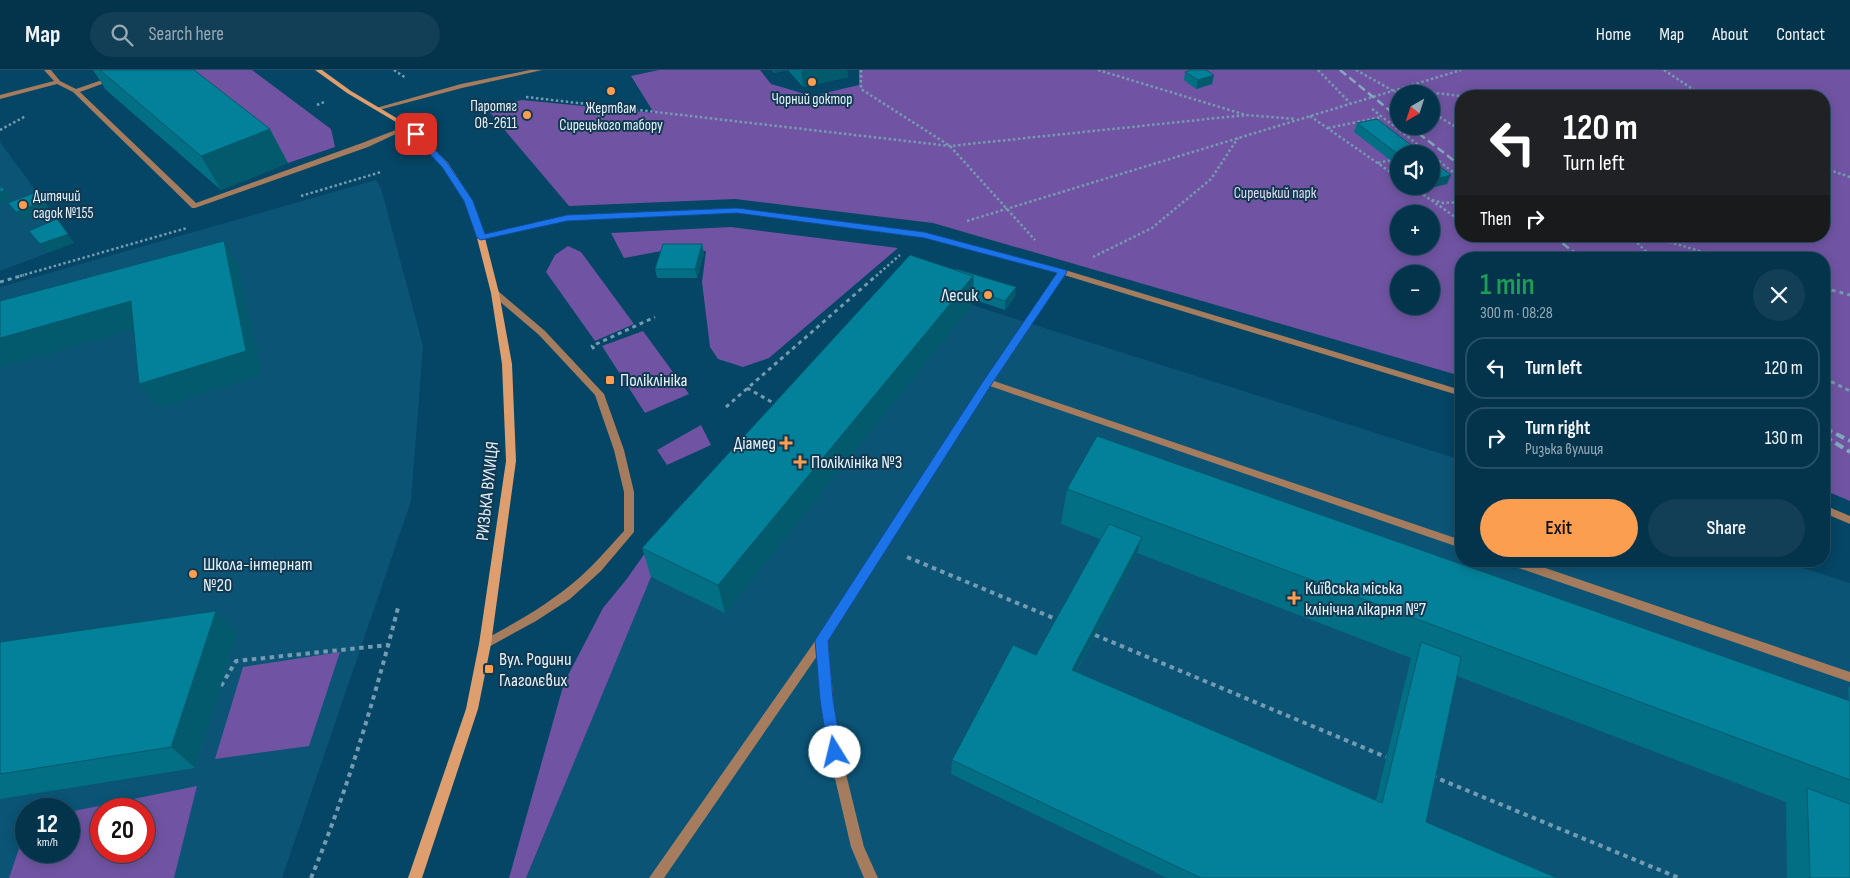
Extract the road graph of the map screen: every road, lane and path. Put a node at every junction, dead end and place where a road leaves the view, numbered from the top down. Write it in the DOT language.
graph roads {
  1 [pos="46,70"];
  2 [pos="137,70"];
  3 [pos="318,70"];
  4 [pos="394,70"];
  5 [pos="539,70"];
  6 [pos="861,70"];
  7 [pos="1098,70"];
  8 [pos="1318,70"];
  9 [pos="1356,70"];
  10 [pos="1461,70"];
  11 [pos="1664,70"];
  12 [pos="406,78"];
  13 [pos="58,82"];
  14 [pos="1409,85"];
  15 [pos="1390,89"];
  16 [pos="1694,90"];
  17 [pos="75,91"];
  18 [pos="1390,91"];
  19 [pos="1440,93"];
  20 [pos="1455,95"];
  21 [pos="517,96"];
  22 [pos="0,97"];
  23 [pos="1350,103"];
  24 [pos="380,108"];
  25 [pos="1372,109"];
  26 [pos="1246,115"];
  27 [pos="1310,116"];
  28 [pos="1382,117"];
  29 [pos="1440,117"];
  30 [pos="1455,126"];
  31 [pos="408,127"];
  32 [pos="1328,128"];
  33 [pos="1238,138"];
  34 [pos="1419,145"];
  35 [pos="950,146"];
  36 [pos="1390,160"];
  37 [pos="1440,161"];
  38 [pos="1378,163"];
  39 [pos="1830,170"];
  40 [pos="1390,172"];
  41 [pos="1455,173"];
  42 [pos="1850,177"];
  43 [pos="1423,195"];
  44 [pos="1430,200"];
  45 [pos="1455,202"];
  46 [pos="1455,217"];
  47 [pos="481,238"];
  48 [pos="1636,242"];
  49 [pos="1670,242"];
  50 [pos="1647,252"];
  51 [pos="1703,252"];
  52 [pos="1062,272"];
  53 [pos="1830,290"];
  54 [pos="495,293"];
  55 [pos="1850,295"];
  56 [pos="655,317"];
  57 [pos="597,354"];
  58 [pos="1830,381"];
  59 [pos="988,382"];
  60 [pos="747,388"];
  61 [pos="1455,391"];
  62 [pos="1850,391"];
  63 [pos="777,406"];
  64 [pos="1830,512"];
  65 [pos="1850,520"];
  66 [pos="1455,542"];
  67 [pos="882,546"];
  68 [pos="1529,567"];
  69 [pos="399,604"];
  70 [pos="1061,621"];
  71 [pos="1095,635"];
  72 [pos="822,640"];
  73 [pos="485,644"];
  74 [pos="388,645"];
  75 [pos="1850,677"];
  76 [pos="221,686"];
  77 [pos="1386,757"];
  78 [pos="1427,774"];
  79 [pos="311,878"];
  80 [pos="415,878"];
  81 [pos="656,878"];
  82 [pos="871,878"];
  83 [pos="1678,878"];
  1 -- 13 [label="street"];
  2 -- 17 [label="street"];
  3 -- 24 [label="street, РИЗЬКА ВУЛИЦЯ"];
  4 -- 12 [label="path"];
  5 -- 24 [label="street"];
  6 -- 35 [label="path"];
  7 -- 26 [label="path"];
  8 -- 23 [label="path"];
  9 -- 15 [label="path"];
  10 -- 14 [label="path"];
  11 -- 16 [label="path"];
  13 -- 17 [label="street"];
  13 -- 22 [label="street"];
  17 -- 31 [label="street"];
  18 -- 23 [label="path"];
  19 -- 20 [label="path"];
  21 -- 35 [label="path"];
  23 -- 27 [label="path"];
  24 -- 31 [label="street, РИЗЬКА ВУЛИЦЯ"];
  25 -- 28 [label="path"];
  26 -- 27 [label="path"];
  26 -- 35 [label="path"];
  27 -- 32 [label="path"];
  28 -- 32 [label="path"];
  28 -- 34 [label="path"];
  29 -- 30 [label="path"];
  31 -- 47 [label="street, РИЗЬКА ВУЛИЦЯ"];
  32 -- 38 [label="path"];
  33 -- 52 [label="path"];
  35 -- 52 [label="path"];
  36 -- 38 [label="path"];
  37 -- 41 [label="path"];
  38 -- 40 [label="path"];
  39 -- 42 [label="path"];
  43 -- 44 [label="path"];
  44 -- 45 [label="path"];
  44 -- 46 [label="path"];
  47 -- 52 [label="street"];
  47 -- 54 [label="street, РИЗЬКА ВУЛИЦЯ"];
  48 -- 50 [label="path"];
  49 -- 51 [label="path"];
  52 -- 59 [label="street"];
  52 -- 61 [label="street"];
  53 -- 55 [label="path"];
  54 -- 73 [label="street, РИЗЬКА ВУЛИЦЯ"];
  54 -- 73 [label="street"];
  56 -- 57 [label="path"];
  58 -- 62 [label="path"];
  59 -- 66 [label="street"];
  59 -- 67 [label="street"];
  60 -- 63 [label="path"];
  64 -- 65 [label="street"];
  67 -- 70 [label="path"];
  67 -- 72 [label="street"];
  68 -- 75 [label="street"];
  69 -- 74 [label="path"];
  71 -- 77 [label="path"];
  72 -- 81 [label="street"];
  72 -- 82 [label="street"];
  73 -- 80 [label="street, РИЗЬКА ВУЛИЦЯ"];
  74 -- 76 [label="path"];
  74 -- 79 [label="path"];
  78 -- 83 [label="path"];
}
